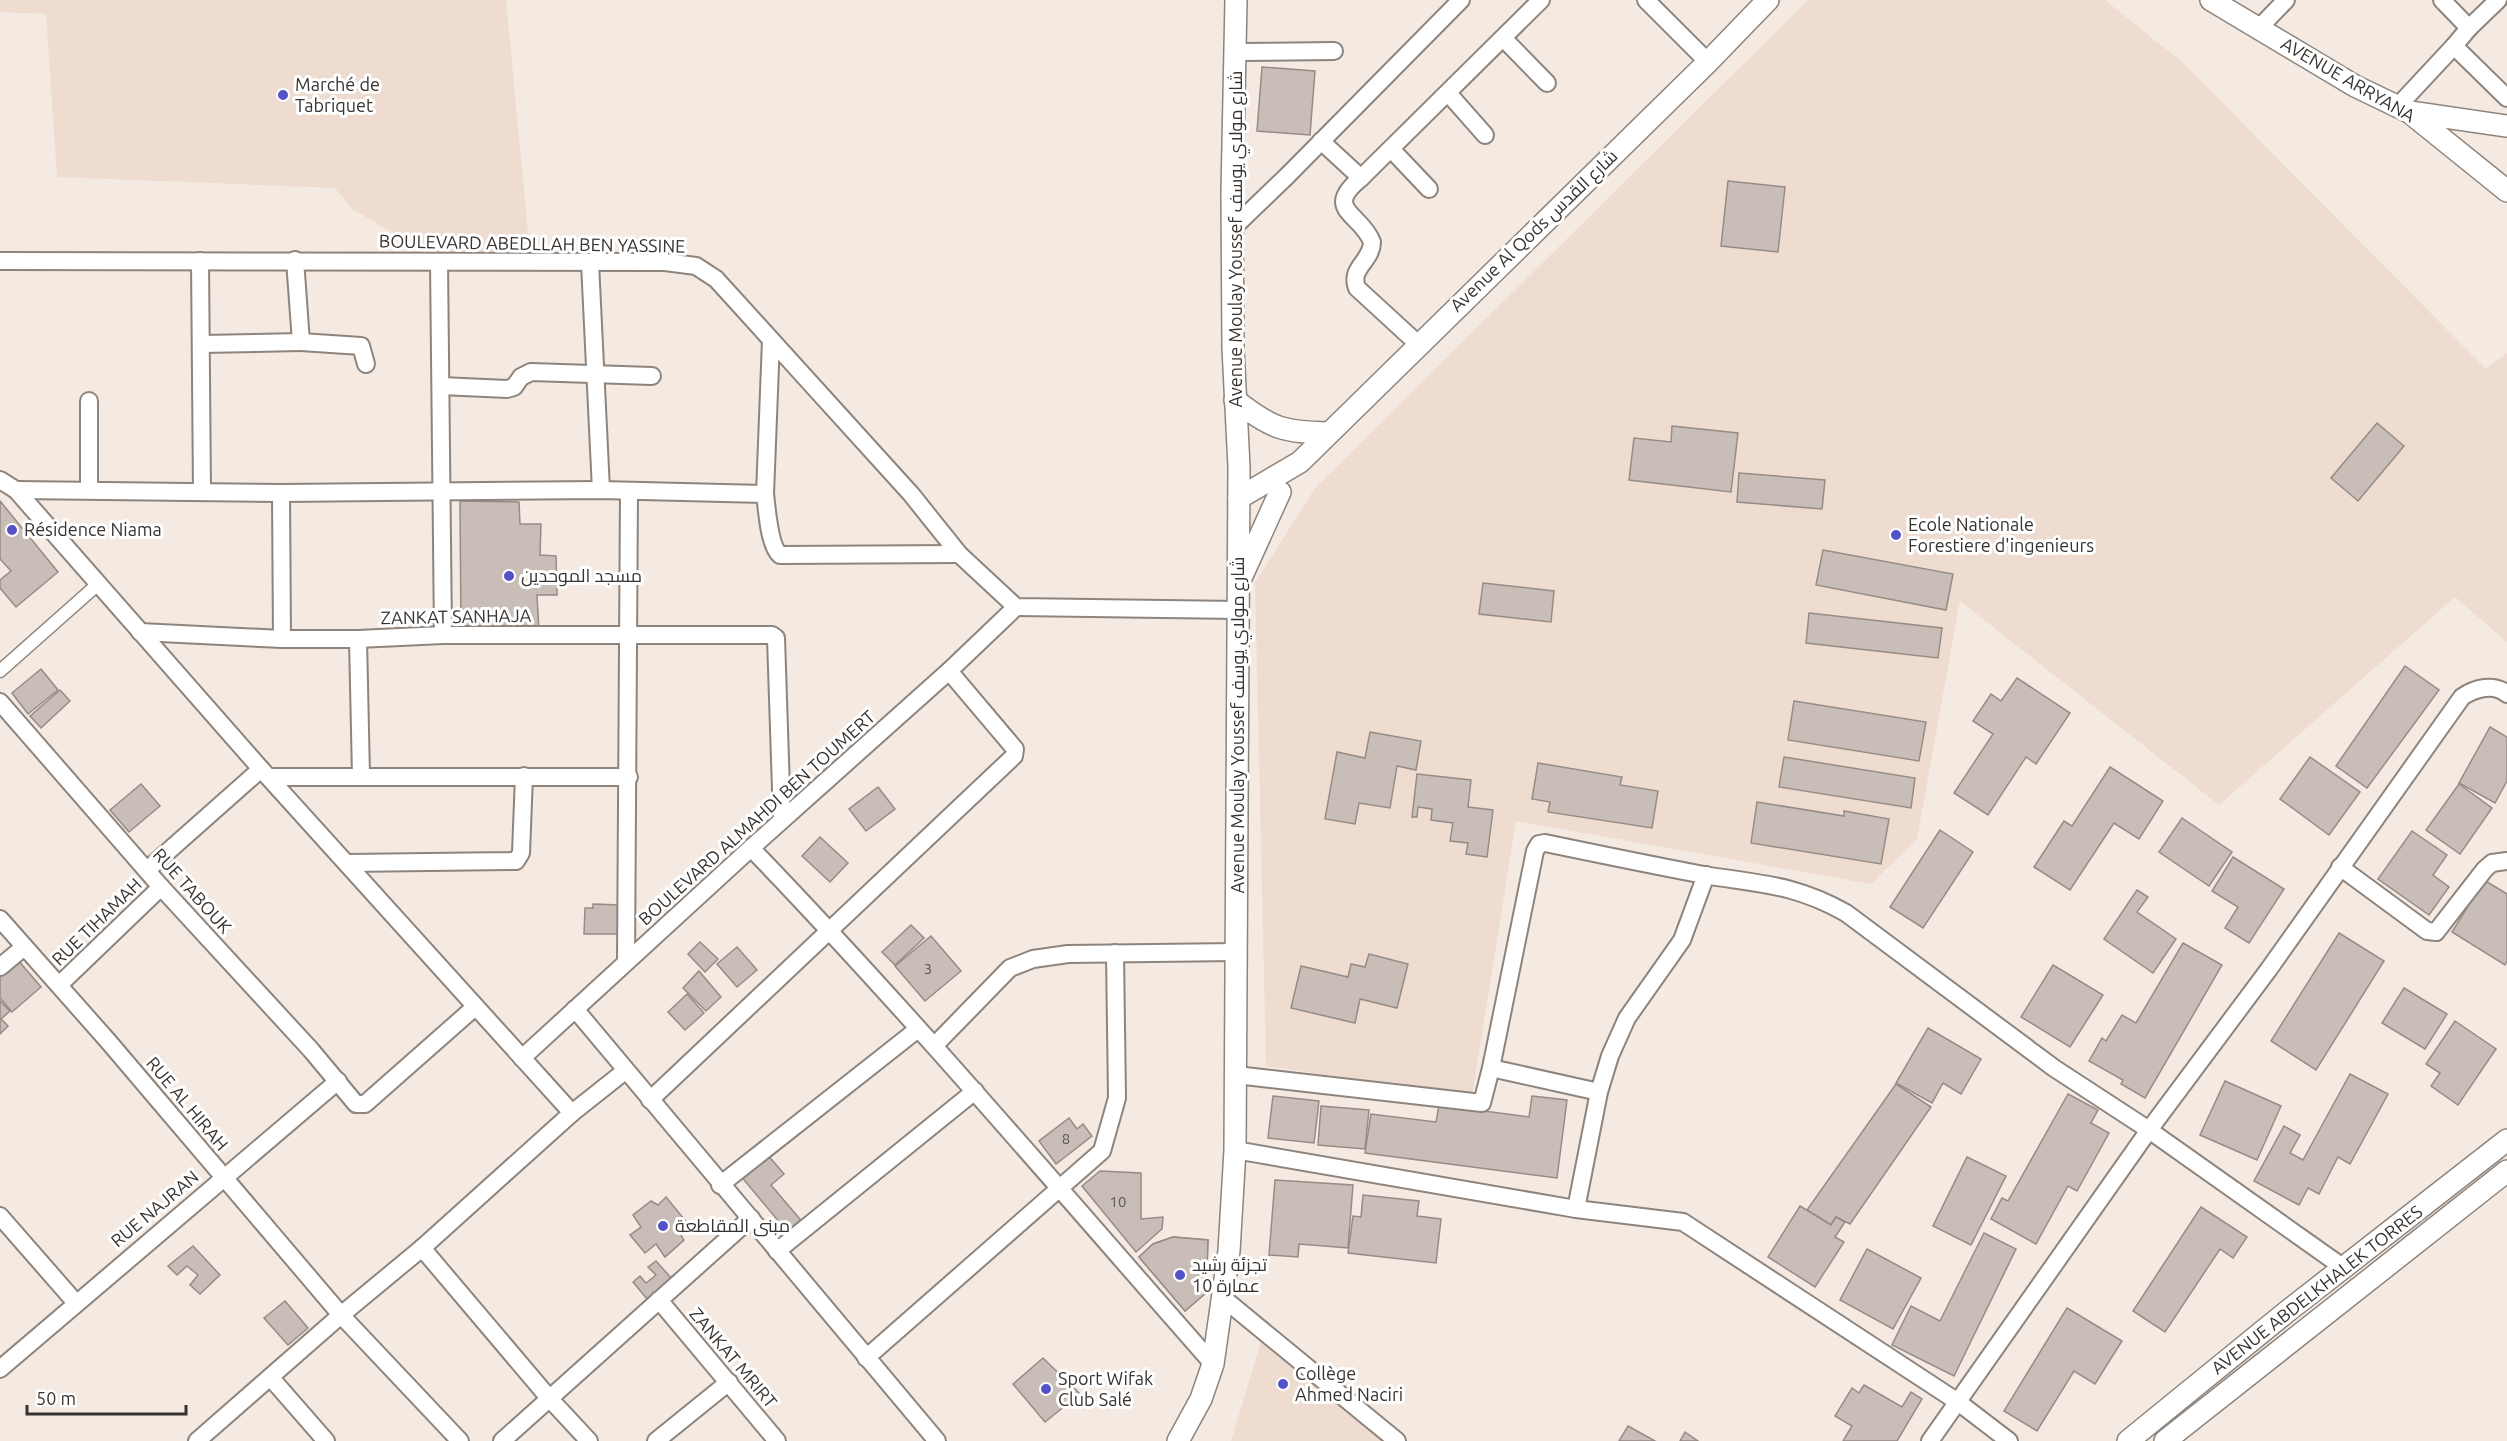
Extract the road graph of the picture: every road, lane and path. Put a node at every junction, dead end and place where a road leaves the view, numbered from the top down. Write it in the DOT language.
graph roads {
  1 [pos="1236,0"];
  2 [pos="1461,0"];
  3 [pos="1541,0"];
  4 [pos="1646,0"];
  5 [pos="1768,0"];
  6 [pos="2211,0"];
  7 [pos="2286,0"];
  8 [pos="2442,0"];
  9 [pos="2498,0"];
  10 [pos="2259,28"];
  11 [pos="2469,28"];
  12 [pos="1503,38"];
  13 [pos="2454,46"];
  14 [pos="1334,51"];
  15 [pos="1235,52"];
  16 [pos="1708,62"];
  17 [pos="1547,83"];
  18 [pos="1448,93"];
  19 [pos="2507,98"];
  20 [pos="2404,109"];
  21 [pos="2507,126"];
  22 [pos="1485,135"];
  23 [pos="1321,141"];
  24 [pos="1391,149"];
  25 [pos="1361,178"];
  26 [pos="1429,189"];
  27 [pos="2507,190"];
  28 [pos="1233,228"];
  29 [pos="294,260"];
  30 [pos="0,261"];
  31 [pos="200,261"];
  32 [pos="439,262"];
  33 [pos="590,263"];
  34 [pos="771,340"];
  35 [pos="301,342"];
  36 [pos="201,344"];
  37 [pos="1418,344"];
  38 [pos="366,364"];
  39 [pos="596,374"];
  40 [pos="652,376"];
  41 [pos="441,386"];
  42 [pos="1235,400"];
  43 [pos="89,401"];
  44 [pos="1329,433"];
  45 [pos="1300,462"];
  46 [pos="0,480"];
  47 [pos="16,490"];
  48 [pos="89,490"];
  49 [pos="601,490"];
  50 [pos="629,491"];
  51 [pos="202,492"];
  52 [pos="1280,492"];
  53 [pos="442,493"];
  54 [pos="281,494"];
  55 [pos="765,494"];
  56 [pos="1239,498"];
  57 [pos="1239,532"];
  58 [pos="959,554"];
  59 [pos="1238,584"];
  60 [pos="97,585"];
  61 [pos="1016,607"];
  62 [pos="1238,610"];
  63 [pos="140,632"];
  64 [pos="628,634"];
  65 [pos="443,635"];
  66 [pos="282,639"];
  67 [pos="358,639"];
  68 [pos="0,671"];
  69 [pos="950,671"];
  70 [pos="2507,694"];
  71 [pos="3,712"];
  72 [pos="265,773"];
  73 [pos="362,776"];
  74 [pos="524,776"];
  75 [pos="629,777"];
  76 [pos="782,820"];
  77 [pos="751,848"];
  78 [pos="2507,861"];
  79 [pos="347,863"];
  80 [pos="2340,867"];
  81 [pos="147,870"];
  82 [pos="1706,875"];
  83 [pos="161,887"];
  84 [pos="0,919"];
  85 [pos="830,929"];
  86 [pos="24,947"];
  87 [pos="1236,952"];
  88 [pos="1115,953"];
  89 [pos="626,962"];
  90 [pos="0,967"];
  91 [pos="59,985"];
  92 [pos="475,1007"];
  93 [pos="575,1009"];
  94 [pos="918,1029"];
  95 [pos="935,1045"];
  96 [pos="522,1058"];
  97 [pos="1491,1068"];
  98 [pos="625,1071"];
  99 [pos="1236,1075"];
  100 [pos="338,1081"];
  101 [pos="975,1091"];
  102 [pos="1599,1092"];
  103 [pos="650,1100"];
  104 [pos="572,1113"];
  105 [pos="2149,1130"];
  106 [pos="2507,1140"];
  107 [pos="1235,1150"];
  108 [pos="2507,1171"];
  109 [pos="223,1177"];
  110 [pos="720,1185"];
  111 [pos="1059,1188"];
  112 [pos="1576,1209"];
  113 [pos="0,1216"];
  114 [pos="751,1218"];
  115 [pos="422,1248"];
  116 [pos="777,1251"];
  117 [pos="2344,1268"];
  118 [pos="1223,1298"];
  119 [pos="659,1300"];
  120 [pos="76,1303"];
  121 [pos="341,1316"];
  122 [pos="866,1358"];
  123 [pos="1213,1364"];
  124 [pos="0,1369"];
  125 [pos="271,1378"];
  126 [pos="729,1382"];
  127 [pos="549,1398"];
  128 [pos="1958,1402"];
  129 [pos="197,1441"];
  130 [pos="326,1441"];
  131 [pos="460,1441"];
  132 [pos="502,1441"];
  133 [pos="589,1441"];
  134 [pos="656,1441"];
  135 [pos="777,1441"];
  136 [pos="937,1441"];
  137 [pos="1178,1441"];
  138 [pos="1397,1441"];
  139 [pos="1930,1441"];
  140 [pos="2009,1441"];
  141 [pos="2128,1441"];
  142 [pos="2165,1441"];
  1 -- 15 [label="street, Avenue Moulay Youssef شارع مولاي يوسف"];
  2 -- 23 [label="street"];
  3 -- 12 [label="street"];
  4 -- 16 [label="street"];
  5 -- 16 [label="street, Avenue Al Qods شارع القدس"];
  6 -- 10 [label="street, AVENUE ARRYANA"];
  7 -- 10 [label="street"];
  8 -- 11 [label="street"];
  9 -- 11 [label="street"];
  10 -- 20 [label="street, AVENUE ARRYANA"];
  11 -- 13 [label="street"];
  12 -- 17 [label="street"];
  12 -- 18 [label="street"];
  13 -- 19 [label="street"];
  13 -- 20 [label="street"];
  14 -- 15 [label="street"];
  15 -- 28 [label="street, Avenue Moulay Youssef شارع مولاي يوسف"];
  16 -- 37 [label="street, Avenue Al Qods شارع القدس"];
  18 -- 22 [label="street"];
  18 -- 24 [label="street"];
  20 -- 21 [label="street"];
  20 -- 27 [label="street, AVENUE ARRYANA"];
  23 -- 25 [label="street"];
  23 -- 28 [label="street"];
  24 -- 25 [label="street"];
  24 -- 26 [label="street"];
  25 -- 37 [label="street"];
  28 -- 42 [label="street, Avenue Moulay Youssef شارع مولاي يوسف"];
  29 -- 31 [label="street, BOULEVARD ABEDLLAH BEN YASSINE"];
  29 -- 32 [label="street, BOULEVARD ABEDLLAH BEN YASSINE"];
  29 -- 35 [label="street"];
  30 -- 31 [label="street, BOULEVARD ABEDLLAH BEN YASSINE"];
  31 -- 36 [label="street"];
  32 -- 33 [label="street, BOULEVARD ABEDLLAH BEN YASSINE"];
  32 -- 41 [label="street"];
  33 -- 34 [label="street, BOULEVARD ABEDLLAH BEN YASSINE"];
  33 -- 39 [label="street"];
  34 -- 55 [label="street"];
  34 -- 58 [label="street, BOULEVARD ABEDLLAH BEN YASSINE"];
  35 -- 36 [label="street"];
  35 -- 38 [label="street"];
  36 -- 51 [label="street"];
  37 -- 44 [label="street, Avenue Al Qods شارع القدس"];
  39 -- 40 [label="street"];
  39 -- 41 [label="street"];
  39 -- 49 [label="street"];
  41 -- 53 [label="street"];
  42 -- 44 [label="street"];
  42 -- 56 [label="street, Avenue Moulay Youssef شارع مولاي يوسف"];
  43 -- 48 [label="street"];
  44 -- 45 [label="street, Avenue Al Qods شارع القدس"];
  45 -- 52 [label="street, Avenue Al Qods شارع القدس"];
  45 -- 56 [label="street, Avenue Al Qods شارع القدس"];
  46 -- 47 [label="street"];
  47 -- 48 [label="street"];
  47 -- 60 [label="street"];
  48 -- 51 [label="street"];
  49 -- 50 [label="street"];
  49 -- 53 [label="street"];
  50 -- 55 [label="street"];
  50 -- 64 [label="street"];
  51 -- 54 [label="street"];
  52 -- 57 [label="street, Avenue Al Qods شارع القدس"];
  52 -- 59 [label="street"];
  53 -- 54 [label="street"];
  53 -- 65 [label="street"];
  54 -- 66 [label="street"];
  55 -- 58 [label="street"];
  56 -- 57 [label="street, Avenue Moulay Youssef شارع مولاي يوسف"];
  57 -- 59 [label="street, Avenue Moulay Youssef شارع مولاي يوسف"];
  58 -- 61 [label="street, BOULEVARD ABEDLLAH BEN YASSINE"];
  59 -- 62 [label="street, Avenue Moulay Youssef شارع مولاي يوسف"];
  60 -- 63 [label="street"];
  60 -- 68 [label="street"];
  61 -- 62 [label="street"];
  61 -- 69 [label="street, BOULEVARD ALMAHDI BEN TOUMERT"];
  62 -- 87 [label="street, Avenue Moulay Youssef شارع مولاي يوسف"];
  63 -- 66 [label="street, ZANKAT SANHAJA"];
  63 -- 72 [label="street"];
  64 -- 65 [label="street, ZANKAT SANHAJA"];
  64 -- 75 [label="street"];
  64 -- 76 [label="street, ZANKAT SANHAJA"];
  65 -- 67 [label="street, ZANKAT SANHAJA"];
  66 -- 67 [label="street, ZANKAT SANHAJA"];
  67 -- 73 [label="street"];
  69 -- 76 [label="street, BOULEVARD ALMAHDI BEN TOUMERT"];
  69 -- 85 [label="street"];
  70 -- 80 [label="street"];
  71 -- 81 [label="street, RUE TABOUK"];
  72 -- 73 [label="street"];
  72 -- 79 [label="street"];
  72 -- 81 [label="street"];
  73 -- 74 [label="street"];
  74 -- 75 [label="street"];
  74 -- 79 [label="street"];
  75 -- 89 [label="street"];
  76 -- 77 [label="street, BOULEVARD ALMAHDI BEN TOUMERT"];
  77 -- 85 [label="street"];
  77 -- 89 [label="street, BOULEVARD ALMAHDI BEN TOUMERT"];
  78 -- 80 [label="street"];
  79 -- 92 [label="street"];
  80 -- 105 [label="street"];
  81 -- 83 [label="street, RUE TABOUK"];
  82 -- 97 [label="street"];
  82 -- 102 [label="street"];
  82 -- 105 [label="street"];
  83 -- 91 [label="street, RUE TIHAMAH"];
  83 -- 100 [label="street, RUE TABOUK"];
  84 -- 86 [label="street, RUE AL HIRAH"];
  85 -- 94 [label="street"];
  85 -- 103 [label="street"];
  86 -- 90 [label="street"];
  86 -- 91 [label="street, RUE AL HIRAH"];
  87 -- 88 [label="street"];
  87 -- 99 [label="street, Avenue Moulay Youssef شارع مولاي يوسف"];
  88 -- 95 [label="street"];
  88 -- 111 [label="street"];
  89 -- 93 [label="street, BOULEVARD ALMAHDI BEN TOUMERT"];
  91 -- 109 [label="street, RUE AL HIRAH"];
  92 -- 96 [label="street"];
  92 -- 100 [label="street, RUE TABOUK"];
  93 -- 96 [label="street, BOULEVARD ALMAHDI BEN TOUMERT"];
  93 -- 98 [label="street"];
  94 -- 95 [label="street"];
  94 -- 110 [label="street"];
  95 -- 101 [label="street"];
  96 -- 104 [label="street"];
  97 -- 99 [label="street"];
  97 -- 102 [label="street"];
  98 -- 103 [label="street"];
  98 -- 104 [label="street"];
  99 -- 107 [label="street, Avenue Moulay Youssef شارع مولاي يوسف"];
  100 -- 109 [label="street, RUE NAJRAN"];
  101 -- 111 [label="street"];
  101 -- 116 [label="street"];
  102 -- 112 [label="street"];
  103 -- 110 [label="street"];
  104 -- 115 [label="street"];
  105 -- 117 [label="street"];
  105 -- 128 [label="street"];
  106 -- 117 [label="street, AVENUE ABDELKHALEK TORRES"];
  107 -- 112 [label="street"];
  107 -- 118 [label="street, Avenue Moulay Youssef شارع مولاي يوسف"];
  108 -- 142 [label="street, AVENUE ABDELKHALEK TORRES"];
  109 -- 120 [label="street, RUE NAJRAN"];
  109 -- 121 [label="street, RUE AL HIRAH"];
  110 -- 114 [label="street"];
  111 -- 122 [label="street"];
  111 -- 123 [label="street"];
  112 -- 128 [label="street"];
  113 -- 120 [label="street"];
  114 -- 116 [label="street"];
  114 -- 119 [label="street"];
  115 -- 121 [label="street"];
  115 -- 127 [label="street"];
  116 -- 122 [label="street"];
  117 -- 141 [label="street, AVENUE ABDELKHALEK TORRES"];
  118 -- 123 [label="street, Avenue Moulay Youssef شارع مولاي يوسف"];
  118 -- 138 [label="street"];
  119 -- 126 [label="street, ZANKAT MRIRT"];
  119 -- 127 [label="street"];
  120 -- 124 [label="street, RUE NAJRAN"];
  121 -- 125 [label="street"];
  121 -- 131 [label="street, RUE AL HIRAH"];
  122 -- 136 [label="street"];
  123 -- 137 [label="street, Avenue Moulay Youssef شارع مولاي يوسف"];
  125 -- 129 [label="street"];
  125 -- 130 [label="street"];
  126 -- 134 [label="street"];
  126 -- 135 [label="street, ZANKAT MRIRT"];
  127 -- 132 [label="street"];
  127 -- 133 [label="street"];
  128 -- 139 [label="street"];
  128 -- 140 [label="street"];
}
